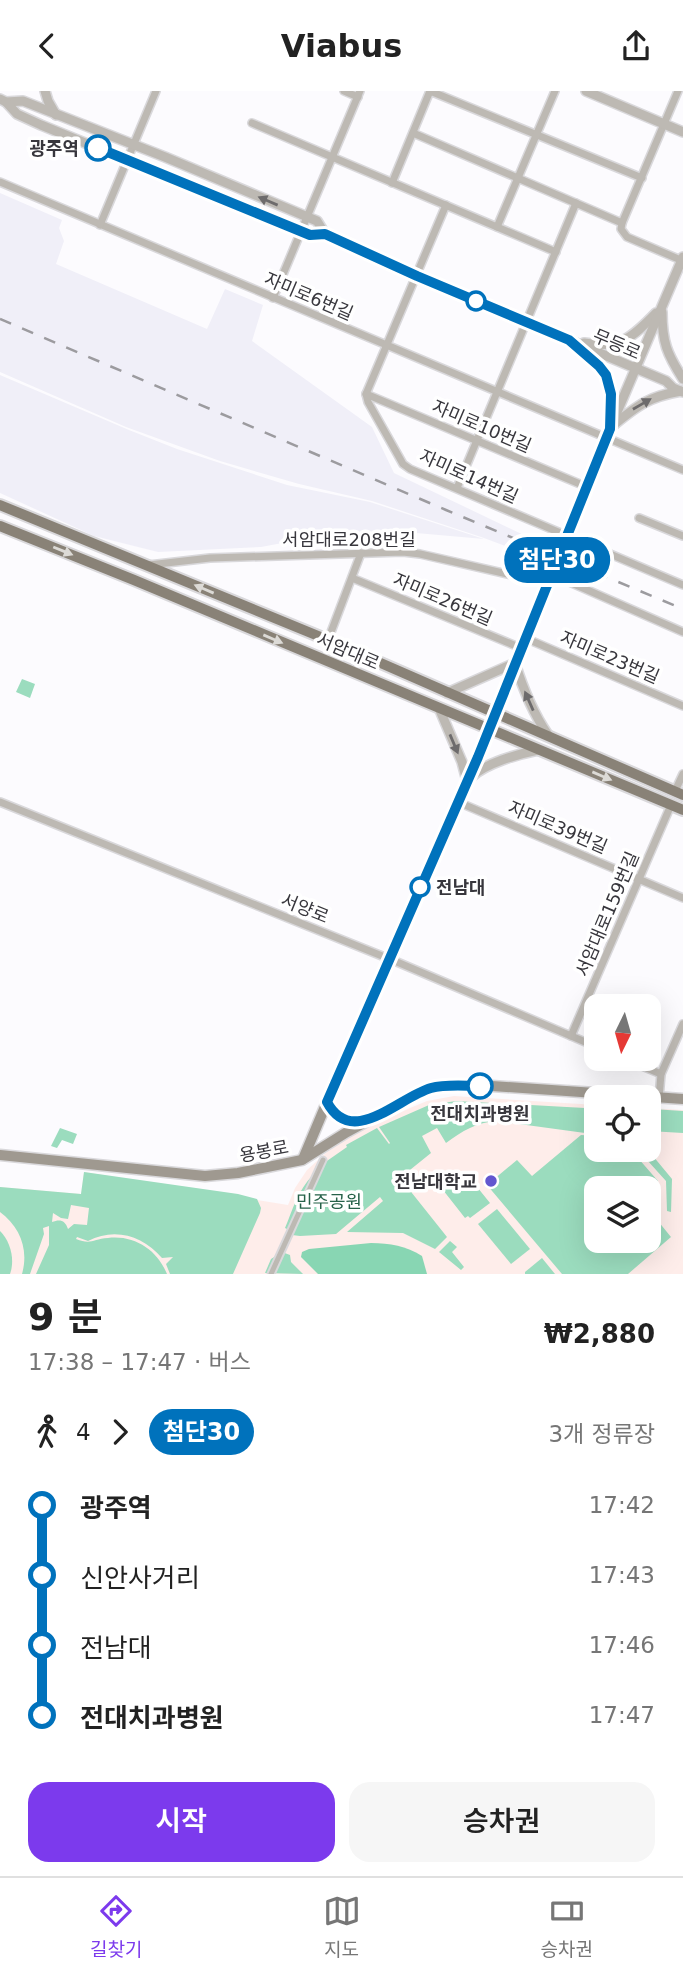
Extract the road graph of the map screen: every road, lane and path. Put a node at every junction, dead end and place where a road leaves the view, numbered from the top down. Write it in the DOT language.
graph roads {
  1 [pos="45,91"];
  2 [pos="156,91"];
  3 [pos="344,91"];
  4 [pos="430,91"];
  5 [pos="555,91"];
  6 [pos="586,91"];
  7 [pos="678,91"];
  8 [pos="359,94"];
  9 [pos="3,101"];
  10 [pos="56,115"];
  11 [pos="252,123"];
  12 [pos="664,124"];
  13 [pos="683,132"];
  14 [pos="413,133"];
  15 [pos="536,135"];
  16 [pos="132,145"];
  17 [pos="332,157"];
  18 [pos="127,160"];
  19 [pos="642,177"];
  20 [pos="517,178"];
  21 [pos="0,182"];
  22 [pos="392,183"];
  23 [pos="576,203"];
  24 [pos="446,205"];
  25 [pos="307,218"];
  26 [pos="622,223"];
  27 [pos="100,225"];
  28 [pos="496,227"];
  29 [pos="301,231"];
  30 [pos="325,234"];
  31 [pos="556,252"];
  32 [pos="682,259"];
  33 [pos="417,276"];
  34 [pos="273,298"];
  35 [pos="662,306"];
  36 [pos="526,323"];
  37 [pos="569,340"];
  38 [pos="387,345"];
  39 [pos="634,369"];
  40 [pos="683,386"];
  41 [pos="497,392"];
  42 [pos="366,394"];
  43 [pos="608,433"];
  44 [pos="477,440"];
  45 [pos="683,470"];
  46 [pos="586,487"];
  47 [pos="457,488"];
  48 [pos="0,505"];
  49 [pos="639,518"];
  50 [pos="0,526"];
  51 [pos="567,536"];
  52 [pos="683,536"];
  53 [pos="361,554"];
  54 [pos="148,565"];
  55 [pos="352,578"];
  56 [pos="549,578"];
  57 [pos="683,585"];
  58 [pos="683,632"];
  59 [pos="525,638"];
  60 [pos="328,640"];
  61 [pos="521,649"];
  62 [pos="515,663"];
  63 [pos="447,693"];
  64 [pos="683,706"];
  65 [pos="439,708"];
  66 [pos="495,714"];
  67 [pos="488,729"];
  68 [pos="549,737"];
  69 [pos="539,750"];
  70 [pos="683,774"];
  71 [pos="467,781"];
  72 [pos="679,793"];
  73 [pos="0,802"];
  74 [pos="458,802"];
  75 [pos="671,805"];
  76 [pos="683,810"];
  77 [pos="640,879"];
  78 [pos="683,898"];
  79 [pos="388,958"];
  80 [pos="683,1024"];
  81 [pos="571,1036"];
  82 [pos="584,1042"];
  83 [pos="653,1071"];
  84 [pos="660,1074"];
  85 [pos="657,1085"];
  86 [pos="584,1094"];
  87 [pos="661,1098"];
  88 [pos="683,1099"];
  89 [pos="327,1102"];
  90 [pos="371,1119"];
  91 [pos="0,1154"];
  92 [pos="302,1160"];
  93 [pos="323,1160"];
  94 [pos="271,1274"];
  1 -- 10 [label="street"];
  2 -- 16 [label="street"];
  3 -- 8 [label="street"];
  4 -- 14 [label="street"];
  4 -- 15 [label="street"];
  5 -- 15 [label="street"];
  6 -- 12 [label="street"];
  7 -- 12 [label="street"];
  8 -- 17 [label="street"];
  9 -- 10 [label="street, 무등로"];
  9 -- 18 [label="street, 무등로"];
  10 -- 16 [label="street, 무등로"];
  11 -- 17 [label="street"];
  12 -- 13 [label="street"];
  12 -- 19 [label="street"];
  14 -- 20 [label="street"];
  14 -- 22 [label="street"];
  15 -- 19 [label="street"];
  15 -- 20 [label="street"];
  16 -- 18 [label="street"];
  25 -- 16 [label="street, 무등로, one-way"];
  17 -- 22 [label="street"];
  17 -- 25 [label="street"];
  18 -- 27 [label="street"];
  18 -- 29 [label="street, 무등로"];
  19 -- 26 [label="street"];
  20 -- 23 [label="street"];
  20 -- 28 [label="street"];
  21 -- 27 [label="street, 자미로6번길"];
  22 -- 24 [label="street"];
  23 -- 26 [label="street"];
  23 -- 31 [label="street"];
  24 -- 28 [label="street"];
  24 -- 33 [label="street"];
  25 -- 29 [label="street"];
  25 -- 30 [label="street, 무등로"];
  26 -- 32 [label="street"];
  27 -- 34 [label="street, 자미로6번길"];
  28 -- 31 [label="street"];
  29 -- 30 [label="street, 무등로"];
  29 -- 34 [label="street"];
  30 -- 33 [label="street, 무등로"];
  31 -- 36 [label="street"];
  32 -- 35 [label="street"];
  33 -- 36 [label="street, 무등로"];
  33 -- 38 [label="street"];
  34 -- 38 [label="street, 자미로6번길"];
  35 -- 37 [label="street"];
  35 -- 39 [label="street"];
  35 -- 40 [label="street"];
  36 -- 37 [label="street, 무등로"];
  36 -- 41 [label="street"];
  37 -- 39 [label="street, 무등로"];
  37 -- 43 [label="street"];
  38 -- 41 [label="street, 자미로6번길"];
  38 -- 42 [label="street"];
  39 -- 40 [label="street, 무등로"];
  39 -- 43 [label="street"];
  43 -- 40 [label="street, one-way"];
  41 -- 43 [label="street, 자미로6번길"];
  41 -- 44 [label="street"];
  42 -- 44 [label="street, 자미로10번길"];
  42 -- 47 [label="street, 자미로14번길"];
  43 -- 45 [label="street, 자미로6번길"];
  43 -- 46 [label="street"];
  44 -- 46 [label="street, 자미로10번길"];
  44 -- 47 [label="street"];
  46 -- 51 [label="street"];
  47 -- 51 [label="street, 자미로14번길"];
  48 -- 54 [label="main road, 서암대로"];
  49 -- 52 [label="street"];
  50 -- 65 [label="main road, 서암대로, one-way"];
  51 -- 56 [label="street"];
  51 -- 57 [label="street, 자미로14번길"];
  53 -- 54 [label="street, 서암대로208번길"];
  53 -- 55 [label="street, 서암대로"];
  53 -- 56 [label="street, 서암대로208번길"];
  60 -- 54 [label="main road, 서암대로, one-way"];
  55 -- 60 [label="street, 서암대로"];
  55 -- 61 [label="street, 자미로26번길"];
  56 -- 58 [label="street, 서암대로208번길"];
  56 -- 59 [label="street"];
  59 -- 61 [label="street"];
  59 -- 64 [label="street, 자미로23번길"];
  60 -- 63 [label="main road, 서암대로"];
  61 -- 62 [label="street"];
  62 -- 63 [label="street"];
  62 -- 66 [label="street"];
  68 -- 62 [label="street, one-way"];
  63 -- 66 [label="main road, 서암대로"];
  65 -- 67 [label="main road, 서암대로"];
  65 -- 71 [label="street, one-way"];
  66 -- 67 [label="street"];
  66 -- 68 [label="main road, 서암대로"];
  67 -- 69 [label="main road, 서암대로"];
  67 -- 71 [label="street"];
  68 -- 72 [label="main road, 서암대로"];
  69 -- 71 [label="street"];
  69 -- 75 [label="main road, 서암대로, one-way"];
  70 -- 72 [label="street"];
  71 -- 74 [label="street"];
  73 -- 79 [label="street, 서양로"];
  74 -- 77 [label="street, 자미로39번길"];
  74 -- 79 [label="street"];
  75 -- 76 [label="main road, 서암대로"];
  75 -- 77 [label="street, 서암대로159번길"];
  77 -- 78 [label="street, 자미로39번길"];
  77 -- 81 [label="street, 서암대로159번길"];
  79 -- 81 [label="street, 서양로"];
  79 -- 89 [label="street"];
  80 -- 84 [label="street"];
  81 -- 82 [label="street, 서양로"];
  83 -- 84 [label="street"];
  84 -- 85 [label="street"];
  86 -- 90 [label="main road, 용봉로"];
  87 -- 88 [label="main road, 용봉로"];
  89 -- 90 [label="main road"];
  89 -- 92 [label="main road"];
  90 -- 92 [label="main road, 용봉로"];
  91 -- 92 [label="main road, 용봉로"];
  93 -- 94 [label="street"];
}
